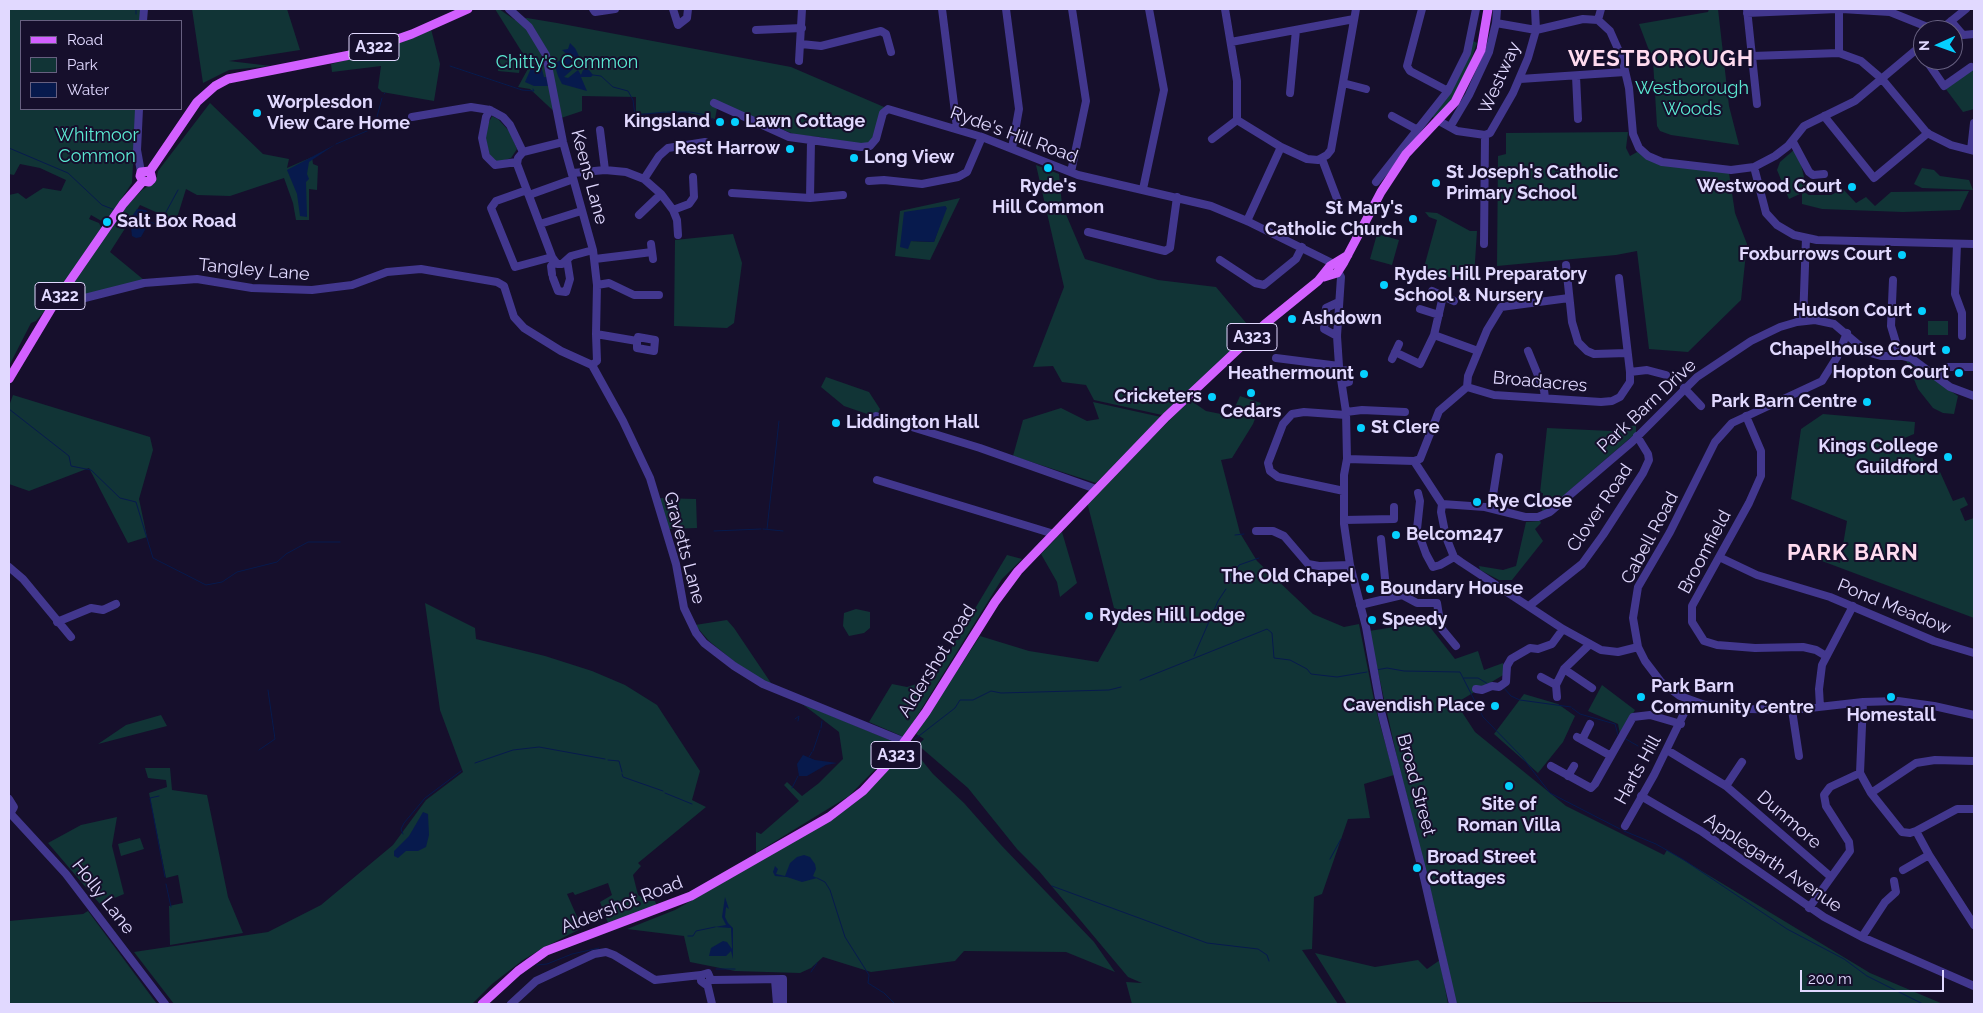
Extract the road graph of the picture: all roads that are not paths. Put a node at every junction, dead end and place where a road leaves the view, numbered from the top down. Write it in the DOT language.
graph roads {
  1 [pos="468,9"];
  2 [pos="508,9"];
  3 [pos="593,9"];
  4 [pos="615,9"];
  5 [pos="673,9"];
  6 [pos="688,9"];
  7 [pos="802,9"];
  8 [pos="942,9"];
  9 [pos="1006,9"];
  10 [pos="1072,9"];
  11 [pos="1149,9"];
  12 [pos="1225,9"];
  13 [pos="1356,9"];
  14 [pos="1422,9"];
  15 [pos="1476,9"];
  16 [pos="1488,9"];
  17 [pos="1497,9"];
  18 [pos="1535,9"];
  19 [pos="1601,9"];
  20 [pos="1840,9"];
  21 [pos="1966,9"];
  22 [pos="1747,11"];
  23 [pos="1354,20"];
  24 [pos="1598,20"];
  25 [pos="1952,20"];
  26 [pos="1913,21"];
  27 [pos="1496,23"];
  28 [pos="802,28"];
  29 [pos="756,30"];
  30 [pos="1296,30"];
  31 [pos="1536,30"];
  32 [pos="1472,38"];
  33 [pos="1484,41"];
  34 [pos="1232,42"];
  35 [pos="801,44"];
  36 [pos="890,52"];
  37 [pos="1913,52"];
  38 [pos="1839,53"];
  39 [pos="1752,56"];
  40 [pos="799,61"];
  41 [pos="1971,67"];
  42 [pos="1933,70"];
  43 [pos="1625,72"];
  44 [pos="1576,76"];
  45 [pos="1520,79"];
  46 [pos="1882,79"];
  47 [pos="1343,83"];
  48 [pos="1366,89"];
  49 [pos="1448,91"];
  50 [pos="1290,92"];
  51 [pos="714,103"];
  52 [pos="1757,104"];
  53 [pos="139,110"];
  54 [pos="490,110"];
  55 [pos="1392,116"];
  56 [pos="1824,116"];
  57 [pos="412,117"];
  58 [pos="1578,119"];
  59 [pos="1237,120"];
  60 [pos="1439,121"];
  61 [pos="1974,122"];
  62 [pos="957,128"];
  63 [pos="1450,128"];
  64 [pos="1416,129"];
  65 [pos="600,130"];
  66 [pos="1928,133"];
  67 [pos="1485,135"];
  68 [pos="982,137"];
  69 [pos="1212,138"];
  70 [pos="811,141"];
  71 [pos="563,142"];
  72 [pos="705,142"];
  73 [pos="1792,142"];
  74 [pos="1281,147"];
  75 [pos="1012,148"];
  76 [pos="1972,150"];
  77 [pos="524,152"];
  78 [pos="1322,159"];
  79 [pos="518,162"];
  80 [pos="1754,167"];
  81 [pos="605,170"];
  82 [pos="573,172"];
  83 [pos="1070,172"];
  84 [pos="1824,174"];
  85 [pos="145,175"];
  86 [pos="693,177"];
  87 [pos="644,179"];
  88 [pos="568,181"];
  89 [pos="869,181"];
  90 [pos="1376,182"];
  91 [pos="1143,189"];
  92 [pos="528,193"];
  93 [pos="732,193"];
  94 [pos="661,194"];
  95 [pos="843,195"];
  96 [pos="1177,197"];
  97 [pos="810,198"];
  98 [pos="1338,204"];
  99 [pos="673,210"];
  100 [pos="578,212"];
  101 [pos="639,215"];
  102 [pos="1247,221"];
  103 [pos="540,224"];
  104 [pos="1088,232"];
  105 [pos="678,236"];
  106 [pos="1806,238"];
  107 [pos="1484,244"];
  108 [pos="1957,244"];
  109 [pos="1974,244"];
  110 [pos="1302,247"];
  111 [pos="593,250"];
  112 [pos="652,252"];
  113 [pos="554,259"];
  114 [pos="595,259"];
  115 [pos="566,260"];
  116 [pos="1220,260"];
  117 [pos="1566,265"];
  118 [pos="1335,270"];
  119 [pos="1619,278"];
  120 [pos="1893,280"];
  121 [pos="597,285"];
  122 [pos="1432,291"];
  123 [pos="659,295"];
  124 [pos="1442,296"];
  125 [pos="1569,298"];
  126 [pos="1454,301"];
  127 [pos="1339,302"];
  128 [pos="54,304"];
  129 [pos="1420,309"];
  130 [pos="1439,315"];
  131 [pos="1803,321"];
  132 [pos="1847,333"];
  133 [pos="596,334"];
  134 [pos="1434,335"];
  135 [pos="1337,336"];
  136 [pos="1962,336"];
  137 [pos="637,341"];
  138 [pos="1399,344"];
  139 [pos="1478,350"];
  140 [pos="1528,351"];
  141 [pos="1627,353"];
  142 [pos="1900,356"];
  143 [pos="1275,357"];
  144 [pos="592,365"];
  145 [pos="1974,367"];
  146 [pos="1339,369"];
  147 [pos="1630,372"];
  148 [pos="1666,375"];
  149 [pos="1937,376"];
  150 [pos="9,379"];
  151 [pos="1466,387"];
  152 [pos="1684,388"];
  153 [pos="1974,396"];
  154 [pos="1545,398"];
  155 [pos="1701,406"];
  156 [pos="1405,412"];
  157 [pos="1346,414"];
  158 [pos="876,416"];
  159 [pos="1746,416"];
  160 [pos="1637,436"];
  161 [pos="1499,457"];
  162 [pos="1347,459"];
  163 [pos="1414,461"];
  164 [pos="877,480"];
  165 [pos="1096,489"];
  166 [pos="1344,491"];
  167 [pos="1418,493"];
  168 [pos="1442,504"];
  169 [pos="1394,507"];
  170 [pos="1490,508"];
  171 [pos="1344,520"];
  172 [pos="1256,531"];
  173 [pos="1054,534"];
  174 [pos="1381,539"];
  175 [pos="1454,556"];
  176 [pos="1720,556"];
  177 [pos="1350,564"];
  178 [pos="9,567"];
  179 [pos="1387,598"];
  180 [pos="116,604"];
  181 [pos="1360,605"];
  182 [pos="1529,606"];
  183 [pos="1853,606"];
  184 [pos="57,622"];
  185 [pos="1563,629"];
  186 [pos="71,636"];
  187 [pos="1590,644"];
  188 [pos="1456,646"];
  189 [pos="1638,647"];
  190 [pos="1974,653"];
  191 [pos="1826,656"];
  192 [pos="1564,669"];
  193 [pos="1541,677"];
  194 [pos="1556,685"];
  195 [pos="1592,688"];
  196 [pos="1476,689"];
  197 [pos="1557,697"];
  198 [pos="1690,701"];
  199 [pos="1863,702"];
  200 [pos="1820,708"];
  201 [pos="1792,710"];
  202 [pos="1974,715"];
  203 [pos="1590,724"];
  204 [pos="1681,724"];
  205 [pos="905,742"];
  206 [pos="1667,750"];
  207 [pos="1611,756"];
  208 [pos="1799,756"];
  209 [pos="1743,761"];
  210 [pos="1974,761"];
  211 [pos="1551,766"];
  212 [pos="1574,766"];
  213 [pos="1860,773"];
  214 [pos="1568,776"];
  215 [pos="1726,786"];
  216 [pos="1872,793"];
  217 [pos="1641,796"];
  218 [pos="9,800"];
  219 [pos="1974,809"];
  220 [pos="10,813"];
  221 [pos="1624,826"];
  222 [pos="1916,831"];
  223 [pos="1929,854"];
  224 [pos="1903,870"];
  225 [pos="1831,876"];
  226 [pos="1894,881"];
  227 [pos="1809,908"];
  228 [pos="1974,924"];
  229 [pos="1862,937"];
  230 [pos="775,980"];
  231 [pos="709,982"];
  232 [pos="1974,986"];
  233 [pos="499,989"];
  234 [pos="165,1004"];
  235 [pos="482,1004"];
  236 [pos="487,1004"];
  237 [pos="511,1004"];
  238 [pos="712,1004"];
  239 [pos="777,1004"];
  240 [pos="783,1004"];
  241 [pos="1452,1004"];
  1 -- 85 [label="main road, A322"];
  2 -- 71 [label="street, Keens Lane"];
  3 -- 4 [label="street"];
  5 -- 6 [label="street"];
  7 -- 28 [label="street"];
  8 -- 62 [label="street"];
  9 -- 75 [label="street"];
  10 -- 83 [label="street"];
  11 -- 91 [label="street"];
  12 -- 34 [label="street"];
  13 -- 23 [label="street"];
  14 -- 49 [label="street"];
  15 -- 32 [label="street"];
  16 -- 33 [label="main road, Aldershot Road / A323"];
  17 -- 27 [label="street"];
  18 -- 31 [label="street, Westway"];
  19 -- 24 [label="street"];
  20 -- 22 [label="street"];
  20 -- 26 [label="street"];
  20 -- 38 [label="street"];
  21 -- 25 [label="street"];
  22 -- 39 [label="street"];
  23 -- 30 [label="street"];
  23 -- 47 [label="street"];
  24 -- 31 [label="street"];
  24 -- 43 [label="street"];
  27 -- 31 [label="street"];
  27 -- 63 [label="street"];
  28 -- 29 [label="street"];
  28 -- 35 [label="street"];
  30 -- 34 [label="street"];
  30 -- 50 [label="street"];
  31 -- 45 [label="street, Westway"];
  32 -- 33 [label="street"];
  32 -- 49 [label="street"];
  33 -- 60 [label="main road, Aldershot Road / A323"];
  34 -- 59 [label="street"];
  35 -- 36 [label="street"];
  35 -- 40 [label="street"];
  37 -- 46 [label="street"];
  38 -- 39 [label="street"];
  38 -- 46 [label="street"];
  39 -- 52 [label="street"];
  41 -- 42 [label="street"];
  43 -- 44 [label="street"];
  43 -- 80 [label="street"];
  44 -- 45 [label="street"];
  44 -- 58 [label="street"];
  45 -- 67 [label="street, Westway"];
  46 -- 56 [label="street"];
  46 -- 66 [label="street"];
  47 -- 48 [label="street"];
  47 -- 78 [label="street"];
  49 -- 64 [label="street"];
  51 -- 70 [label="street, Ryde's Hill Road"];
  53 -- 85 [label="street"];
  54 -- 57 [label="street"];
  54 -- 77 [label="street"];
  54 -- 79 [label="street"];
  55 -- 64 [label="street"];
  56 -- 66 [label="street"];
  56 -- 73 [label="street"];
  59 -- 69 [label="street"];
  59 -- 74 [label="street"];
  60 -- 63 [label="street, Westway"];
  60 -- 118 [label="main road, Aldershot Road / A323"];
  61 -- 76 [label="street"];
  62 -- 68 [label="street, Ryde's Hill Road"];
  62 -- 70 [label="street, Ryde's Hill Road"];
  63 -- 67 [label="street, Westway"];
  64 -- 90 [label="street"];
  65 -- 81 [label="street"];
  66 -- 76 [label="street"];
  67 -- 107 [label="street"];
  68 -- 75 [label="street, Ryde's Hill Road"];
  68 -- 89 [label="street"];
  70 -- 97 [label="street"];
  71 -- 77 [label="street"];
  71 -- 82 [label="street, Keens Lane"];
  72 -- 87 [label="street"];
  73 -- 80 [label="street"];
  73 -- 84 [label="street"];
  74 -- 78 [label="street"];
  74 -- 102 [label="street"];
  75 -- 83 [label="street, Ryde's Hill Road"];
  77 -- 79 [label="street"];
  78 -- 98 [label="street"];
  79 -- 92 [label="street"];
  80 -- 106 [label="street"];
  81 -- 82 [label="street"];
  81 -- 87 [label="street"];
  82 -- 111 [label="street, Keens Lane"];
  83 -- 91 [label="street, Ryde's Hill Road"];
  85 -- 128 [label="main road, A322"];
  86 -- 99 [label="street"];
  87 -- 94 [label="street"];
  88 -- 92 [label="street"];
  91 -- 96 [label="street, Ryde's Hill Road"];
  92 -- 103 [label="street"];
  92 -- 113 [label="street"];
  93 -- 97 [label="street"];
  94 -- 99 [label="street"];
  94 -- 101 [label="street"];
  95 -- 97 [label="street"];
  96 -- 102 [label="street, Ryde's Hill Road"];
  96 -- 104 [label="street"];
  99 -- 105 [label="street"];
  100 -- 103 [label="street"];
  102 -- 110 [label="street, Ryde's Hill Road"];
  103 -- 113 [label="street"];
  106 -- 108 [label="street"];
  106 -- 131 [label="street"];
  108 -- 109 [label="street"];
  108 -- 136 [label="street"];
  110 -- 116 [label="street"];
  110 -- 118 [label="street, Ryde's Hill Road"];
  111 -- 114 [label="street, Keens Lane"];
  111 -- 115 [label="street"];
  112 -- 114 [label="street"];
  113 -- 115 [label="street"];
  113 -- 115 [label="street"];
  114 -- 121 [label="street, Keens Lane"];
  117 -- 125 [label="street"];
  118 -- 127 [label="street"];
  118 -- 165 [label="main road, Aldershot Road / A323"];
  119 -- 141 [label="street"];
  120 -- 142 [label="street"];
  121 -- 123 [label="street"];
  121 -- 133 [label="street, Keens Lane"];
  122 -- 124 [label="street"];
  124 -- 126 [label="street"];
  124 -- 130 [label="street"];
  125 -- 139 [label="street"];
  125 -- 141 [label="street"];
  127 -- 135 [label="street"];
  127 -- 135 [label="street"];
  128 -- 144 [label="street, Tangley Lane"];
  128 -- 150 [label="main road, A322"];
  129 -- 130 [label="street"];
  130 -- 134 [label="street"];
  131 -- 132 [label="street, Park Barn Drive"];
  131 -- 152 [label="street, Park Barn Drive"];
  132 -- 142 [label="street, Park Barn Drive"];
  132 -- 159 [label="street, Cabell Road"];
  133 -- 137 [label="street"];
  133 -- 144 [label="street, Keens Lane"];
  134 -- 138 [label="street"];
  134 -- 139 [label="street"];
  135 -- 146 [label="street"];
  139 -- 151 [label="street"];
  140 -- 154 [label="street"];
  141 -- 147 [label="street"];
  142 -- 149 [label="street, Park Barn Drive"];
  143 -- 146 [label="street"];
  144 -- 205 [label="street, Gravetts Lane"];
  145 -- 149 [label="street"];
  146 -- 157 [label="street, Broad Street"];
  147 -- 148 [label="street"];
  147 -- 154 [label="street, Broadacres"];
  149 -- 153 [label="street, Park Barn Drive"];
  151 -- 154 [label="street, Broadacres"];
  151 -- 163 [label="street, Broadacres"];
  152 -- 155 [label="street"];
  152 -- 160 [label="street, Park Barn Drive"];
  156 -- 157 [label="street"];
  157 -- 162 [label="street, Broad Street"];
  157 -- 166 [label="street"];
  158 -- 165 [label="street"];
  159 -- 176 [label="street, Broomfield"];
  159 -- 189 [label="street, Cabell Road"];
  160 -- 170 [label="street, Park Barn Drive"];
  160 -- 182 [label="street, Clover Road"];
  161 -- 170 [label="street"];
  162 -- 163 [label="street"];
  162 -- 166 [label="street, Broad Street"];
  163 -- 168 [label="street"];
  164 -- 173 [label="street"];
  165 -- 173 [label="main road, Aldershot Road / A323"];
  166 -- 171 [label="street, Broad Street"];
  167 -- 175 [label="street"];
  168 -- 170 [label="street, Park Barn Drive"];
  168 -- 175 [label="street"];
  169 -- 171 [label="street"];
  171 -- 177 [label="street, Broad Street"];
  172 -- 177 [label="street"];
  173 -- 205 [label="main road, Aldershot Road / A323"];
  174 -- 179 [label="street"];
  175 -- 182 [label="street"];
  176 -- 183 [label="street, Pond Meadow"];
  176 -- 191 [label="street, Broomfield"];
  177 -- 181 [label="street, Broad Street"];
  178 -- 184 [label="street"];
  179 -- 181 [label="street"];
  179 -- 188 [label="street"];
  180 -- 184 [label="street"];
  181 -- 241 [label="street, Broad Street"];
  182 -- 185 [label="street"];
  183 -- 190 [label="street, Pond Meadow"];
  183 -- 191 [label="street"];
  184 -- 186 [label="street"];
  185 -- 187 [label="street"];
  185 -- 196 [label="street"];
  187 -- 189 [label="street"];
  187 -- 192 [label="street"];
  189 -- 198 [label="street, Cabell Road"];
  191 -- 200 [label="street"];
  192 -- 194 [label="street"];
  192 -- 195 [label="street"];
  193 -- 194 [label="street"];
  194 -- 197 [label="street"];
  198 -- 201 [label="street, Cabell Road"];
  198 -- 204 [label="street, Harts Hill"];
  199 -- 200 [label="street, Cabell Road"];
  199 -- 202 [label="street, Cabell Road"];
  199 -- 213 [label="street"];
  200 -- 201 [label="street, Cabell Road"];
  201 -- 208 [label="street"];
  203 -- 207 [label="street"];
  204 -- 206 [label="street, Harts Hill"];
  204 -- 207 [label="street"];
  205 -- 233 [label="main road, Aldershot Road / A323"];
  206 -- 215 [label="street, Dunmore"];
  206 -- 217 [label="street, Harts Hill"];
  207 -- 214 [label="street"];
  209 -- 215 [label="street"];
  210 -- 216 [label="street"];
  211 -- 214 [label="street"];
  212 -- 214 [label="street"];
  213 -- 216 [label="street"];
  213 -- 225 [label="street"];
  215 -- 225 [label="street, Dunmore"];
  216 -- 222 [label="street"];
  217 -- 221 [label="street, Harts Hill"];
  217 -- 227 [label="street, Applegarth Avenue"];
  218 -- 220 [label="street, Holly Lane"];
  219 -- 222 [label="street"];
  220 -- 234 [label="street, Holly Lane"];
  222 -- 223 [label="street"];
  223 -- 224 [label="street"];
  223 -- 228 [label="street"];
  225 -- 227 [label="street"];
  226 -- 229 [label="street"];
  227 -- 229 [label="street, Applegarth Avenue"];
  229 -- 232 [label="street, Applegarth Avenue"];
  230 -- 231 [label="street"];
  230 -- 239 [label="street"];
  230 -- 240 [label="street"];
  231 -- 237 [label="street"];
  231 -- 238 [label="street"];
  233 -- 235 [label="main road, Aldershot Road / A323"];
  233 -- 236 [label="main road, Aldershot Road / A323"];
}
